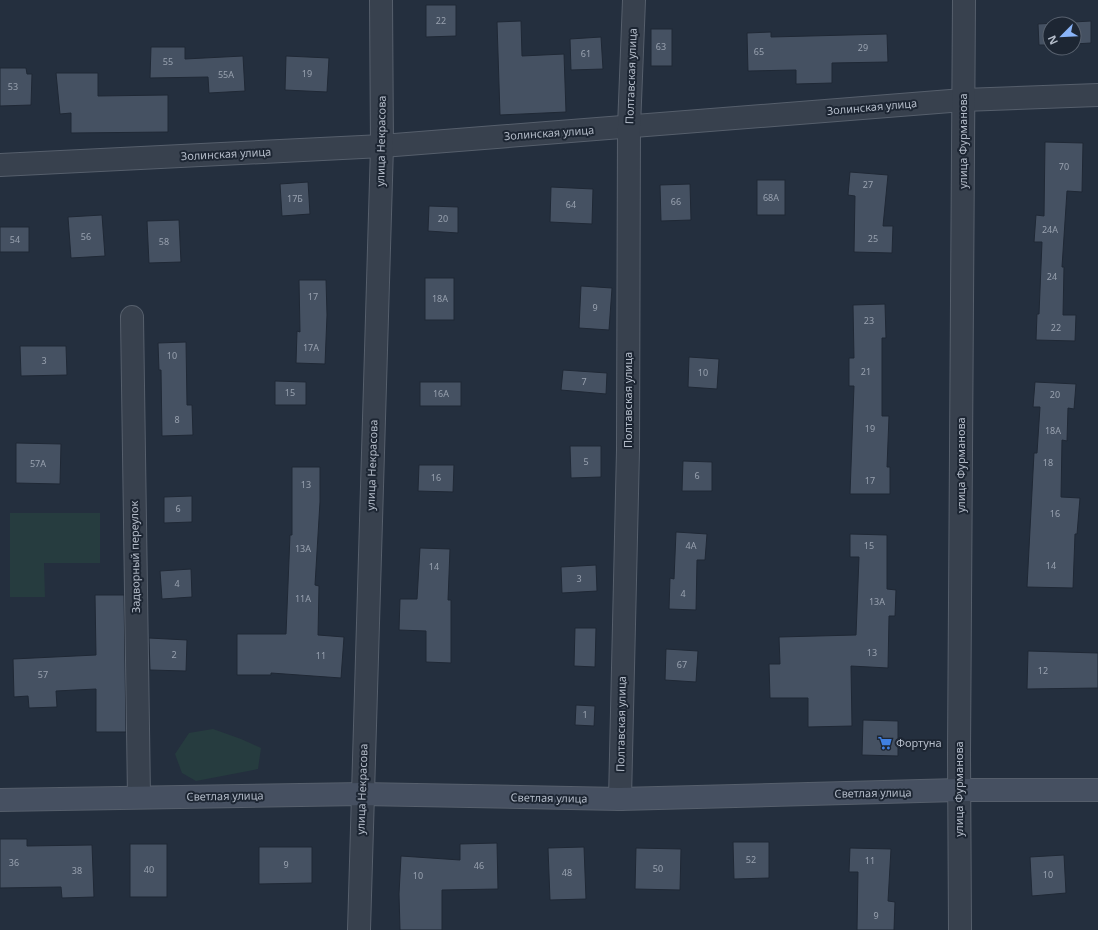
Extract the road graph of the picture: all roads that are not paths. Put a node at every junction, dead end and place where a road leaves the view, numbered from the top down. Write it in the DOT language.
graph roads {
  1 [pos="381,0"];
  2 [pos="634,0"];
  3 [pos="964,0"];
  4 [pos="1098,95"];
  5 [pos="964,100"];
  6 [pos="629,127"];
  7 [pos="382,146"];
  8 [pos="0,165"];
  9 [pos="132,317"];
  10 [pos="958,790"];
  11 [pos="1098,790"];
  12 [pos="362,794"];
  13 [pos="139,797"];
  14 [pos="620,799"];
  15 [pos="0,800"];
  16 [pos="359,930"];
  17 [pos="960,930"];
  1 -- 7 [label="street, улица Некрасова"];
  2 -- 6 [label="street, Полтавская улица"];
  3 -- 5 [label="street, улица Фурманова"];
  4 -- 5 [label="street, Золинская улица"];
  5 -- 6 [label="street, Золинская улица"];
  5 -- 10 [label="street, улица Фурманова"];
  6 -- 7 [label="street, Золинская улица"];
  6 -- 14 [label="street, Полтавская улица"];
  7 -- 8 [label="street, Золинская улица"];
  7 -- 12 [label="street, улица Некрасова"];
  9 -- 13 [label="street, Задворный переулок"];
  10 -- 11 [label="main road, Светлая улица"];
  10 -- 14 [label="main road, Светлая улица"];
  10 -- 17 [label="street, улица Фурманова"];
  12 -- 13 [label="main road, Светлая улица"];
  12 -- 14 [label="main road, Светлая улица"];
  12 -- 16 [label="street, улица Некрасова"];
  13 -- 15 [label="main road, Светлая улица"];
}
